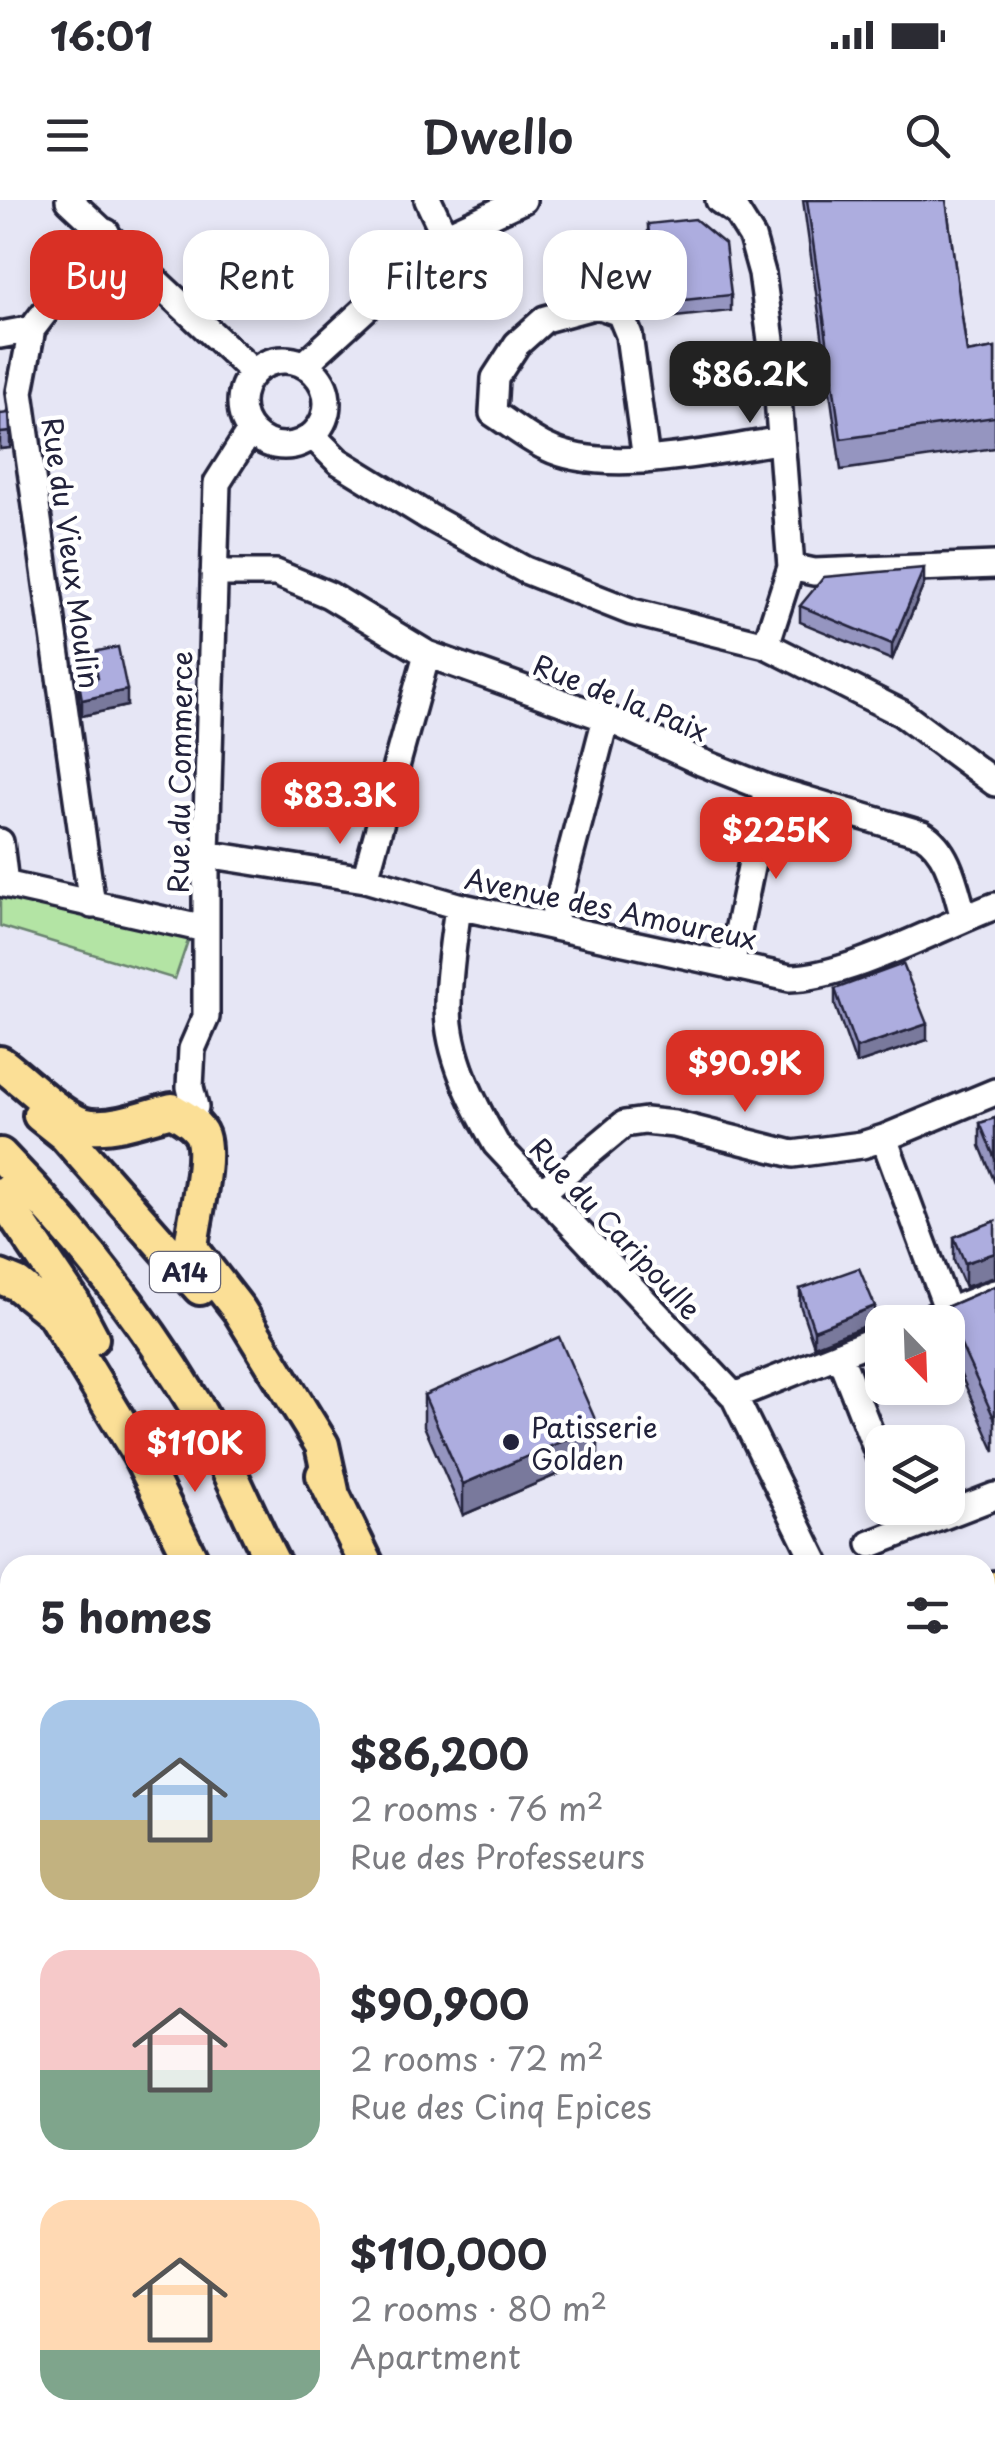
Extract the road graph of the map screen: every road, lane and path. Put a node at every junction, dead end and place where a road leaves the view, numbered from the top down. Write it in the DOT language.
graph roads {
  1 [pos="68,200"];
  2 [pos="428,200"];
  3 [pos="523,200"];
  4 [pos="719,200"];
  5 [pos="104,230"];
  6 [pos="441,230"];
  7 [pos="457,230"];
  8 [pos="163,286"];
  9 [pos="39,320"];
  10 [pos="353,320"];
  11 [pos="32,329"];
  12 [pos="0,334"];
  13 [pos="305,364"];
  14 [pos="253,372"];
  15 [pos="10,393"];
  16 [pos="250,431"];
  17 [pos="313,436"];
  18 [pos="778,440"];
  19 [pos="646,460"];
  20 [pos="791,567"];
  21 [pos="994,569"];
  22 [pos="214,573"];
  23 [pos="766,645"];
  24 [pos="427,654"];
  25 [pos="606,718"];
  26 [pos="995,783"];
  27 [pos="768,788"];
  28 [pos="0,842"];
  29 [pos="206,854"];
  30 [pos="365,879"];
  31 [pos="3,884"];
  32 [pos="92,905"];
  33 [pos="458,906"];
  34 [pos="995,906"];
  35 [pos="964,918"];
  36 [pos="552,925"];
  37 [pos="205,930"];
  38 [pos="730,966"];
  39 [pos="0,1063"];
  40 [pos="0,1084"];
  41 [pos="995,1092"];
  42 [pos="190,1121"];
  43 [pos="884,1138"];
  44 [pos="0,1155"];
  45 [pos="541,1193"];
  46 [pos="0,1194"];
  47 [pos="0,1276"];
  48 [pos="995,1293"];
  49 [pos="946,1305"];
  50 [pos="964,1305"];
  51 [pos="865,1344"];
  52 [pos="838,1354"];
  53 [pos="734,1396"];
  54 [pos="867,1425"];
  55 [pos="139,1454"];
  56 [pos="332,1490"];
  57 [pos="995,1496"];
  58 [pos="965,1503"];
  59 [pos="896,1525"];
  60 [pos="870,1544"];
  61 [pos="189,1555"];
  62 [pos="269,1555"];
  63 [pos="362,1555"];
  64 [pos="812,1555"];
  1 -- 5 [label="street"];
  2 -- 6 [label="street"];
  3 -- 7 [label="street"];
  4 -- 18 [label="street"];
  8 -- 14 [label="street"];
  9 -- 11 [label="street, Rue du Vieux Moulin"];
  10 -- 13 [label="street"];
  11 -- 12 [label="street"];
  11 -- 15 [label="street, Rue du Vieux Moulin"];
  13 -- 14 [label="street"];
  13 -- 17 [label="street"];
  14 -- 16 [label="street"];
  15 -- 32 [label="street, Rue du Vieux Moulin"];
  16 -- 17 [label="street"];
  16 -- 22 [label="street, Rue du Commerce"];
  17 -- 23 [label="street"];
  18 -- 19 [label="street"];
  18 -- 20 [label="street"];
  19 -- 19 [label="street"];
  20 -- 21 [label="street"];
  20 -- 23 [label="street"];
  22 -- 24 [label="street, Rue de la Paix"];
  22 -- 29 [label="street, Rue du Commerce"];
  23 -- 26 [label="street"];
  24 -- 25 [label="street, Rue de la Paix"];
  24 -- 30 [label="street"];
  25 -- 27 [label="street, Rue de la Paix"];
  25 -- 36 [label="street"];
  27 -- 35 [label="street, Rue de la Paix"];
  27 -- 38 [label="street"];
  28 -- 31 [label="street"];
  29 -- 30 [label="street, Avenue des Amoureux"];
  29 -- 37 [label="street, Rue du Commerce"];
  30 -- 33 [label="street, Avenue des Amoureux"];
  31 -- 32 [label="street"];
  32 -- 37 [label="street"];
  33 -- 36 [label="street, Avenue des Amoureux"];
  33 -- 45 [label="street, Rue du Caripoulle"];
  34 -- 35 [label="street, Avenue des Amoureux"];
  35 -- 38 [label="street, Avenue des Amoureux"];
  36 -- 38 [label="street, Avenue des Amoureux"];
  37 -- 42 [label="street, Rue du Commerce"];
  39 -- 42 [label="main road"];
  40 -- 56 [label="main road, A14"];
  41 -- 43 [label="street"];
  42 -- 56 [label="main road"];
  43 -- 45 [label="street"];
  43 -- 49 [label="street"];
  44 -- 62 [label="main road, A14"];
  45 -- 53 [label="street, Rue du Caripoulle"];
  46 -- 55 [label="main road"];
  47 -- 55 [label="main road"];
  48 -- 50 [label="street"];
  51 -- 52 [label="street"];
  52 -- 53 [label="street"];
  52 -- 54 [label="street"];
  53 -- 64 [label="street, Rue du Caripoulle"];
  55 -- 61 [label="main road"];
  56 -- 63 [label="main road, A14"];
  57 -- 58 [label="street"];
  59 -- 60 [label="street"];
}
